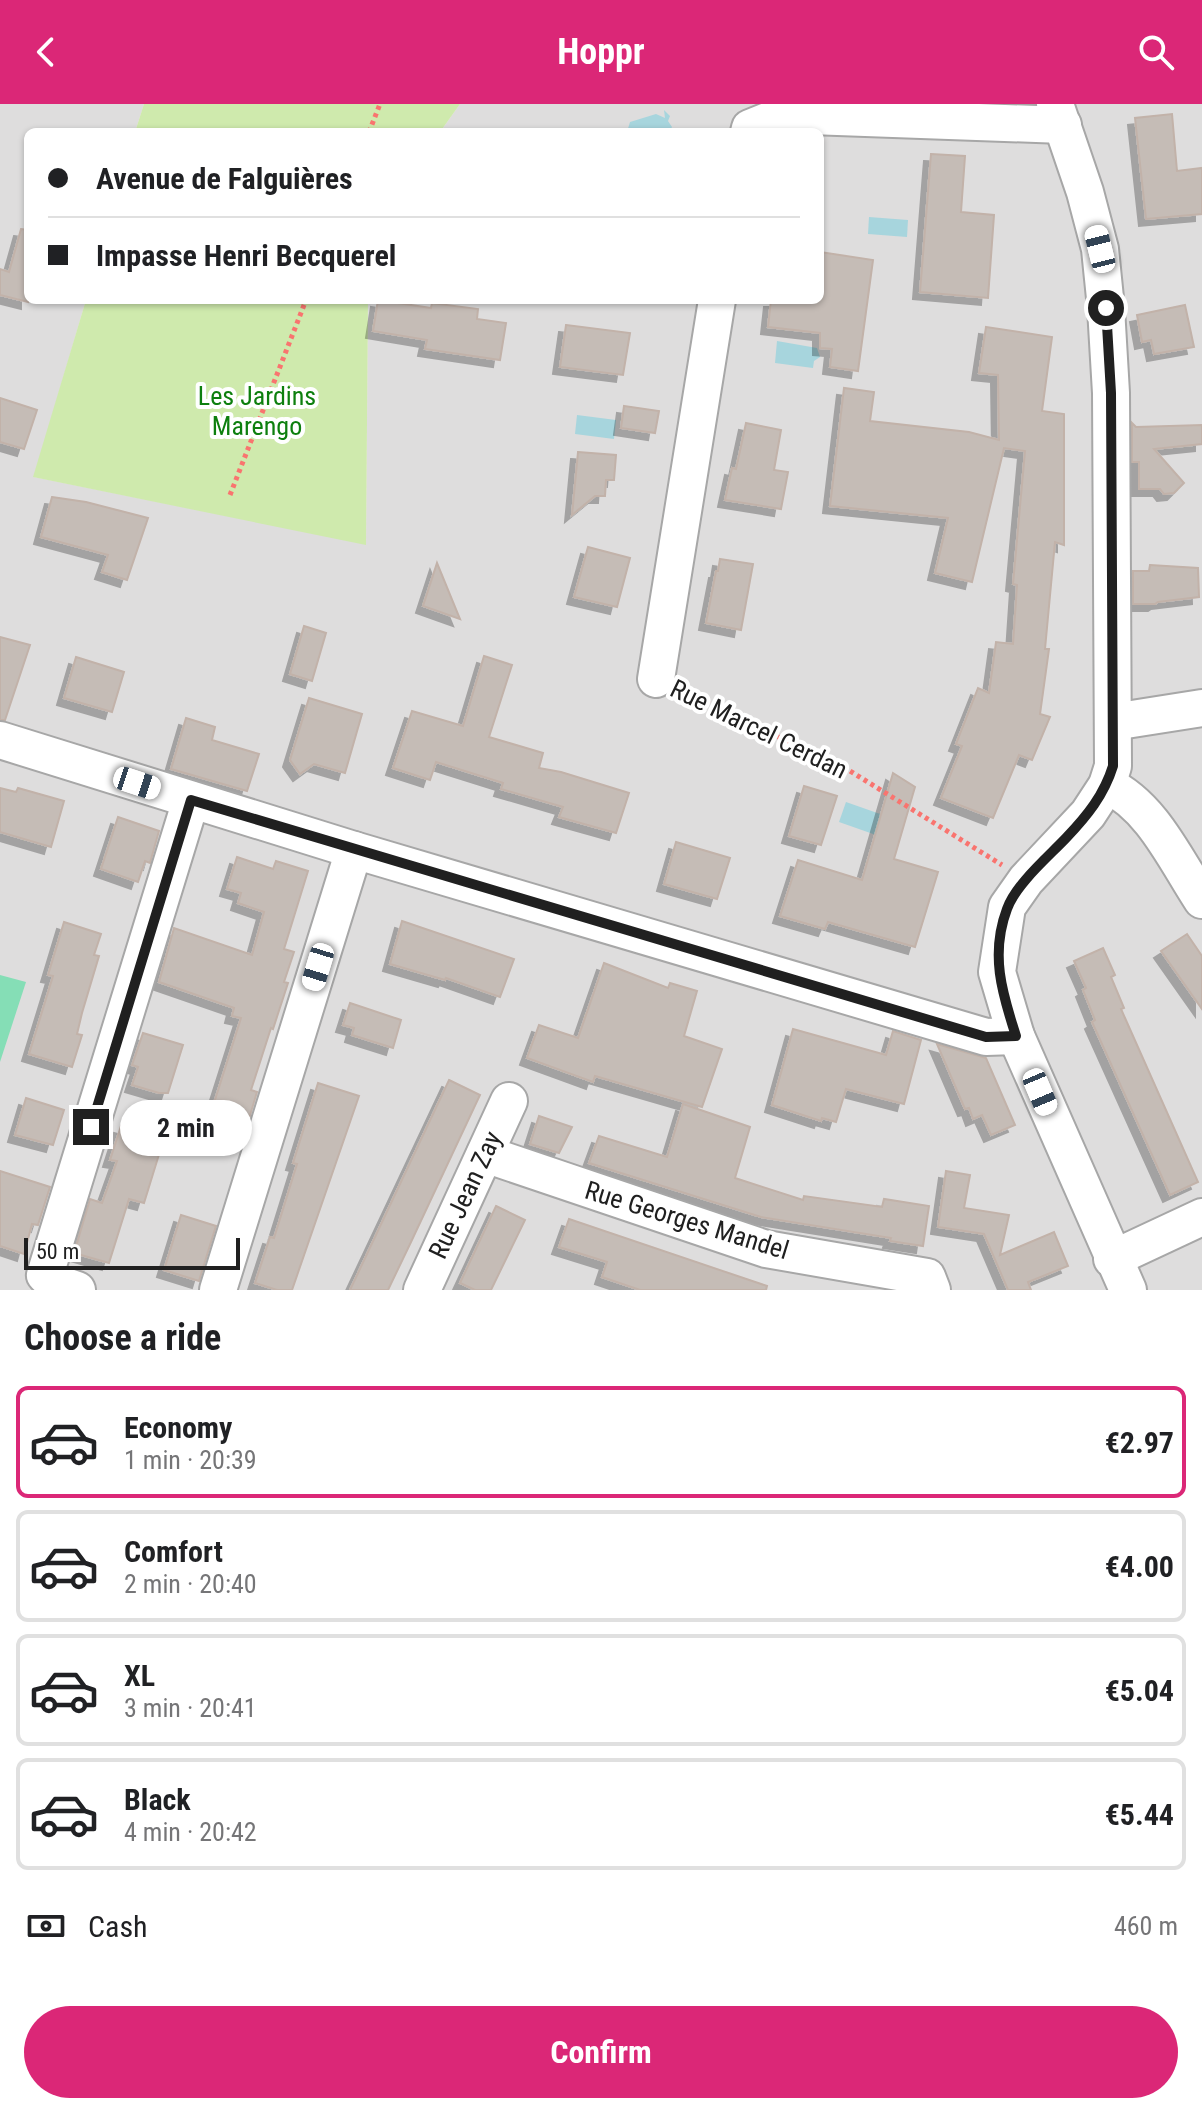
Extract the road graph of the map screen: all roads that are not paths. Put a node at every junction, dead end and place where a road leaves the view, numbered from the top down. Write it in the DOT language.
graph roads {
  1 [pos="1059,114"];
  2 [pos="750,128"];
  3 [pos="716,304"];
  4 [pos="656,679"];
  5 [pos="1202,708"];
  6 [pos="1113,722"];
  7 [pos="0,740"];
  8 [pos="1107,785"];
  9 [pos="191,800"];
  10 [pos="354,850"];
  11 [pos="1202,900"];
  12 [pos="1016,1036"];
  13 [pos="509,1101"];
  14 [pos="485,1154"];
  15 [pos="1202,1217"];
  16 [pos="1120,1274"];
  17 [pos="77,1290"];
  18 [pos="218,1290"];
  19 [pos="422,1290"];
  20 [pos="932,1290"];
  1 -- 2 [label="street"];
  1 -- 6 [label="street"];
  3 -- 4 [label="street, Rue Marcel Cerdan"];
  5 -- 6 [label="street"];
  6 -- 8 [label="street"];
  7 -- 9 [label="street"];
  8 -- 11 [label="street"];
  8 -- 12 [label="street"];
  9 -- 10 [label="street"];
  9 -- 17 [label="street"];
  10 -- 12 [label="street"];
  10 -- 18 [label="street"];
  12 -- 16 [label="street"];
  13 -- 14 [label="street, Rue Jean Zay"];
  14 -- 19 [label="street, Rue Jean Zay"];
  14 -- 20 [label="street, Rue Georges Mandel"];
  15 -- 16 [label="street"];
}
